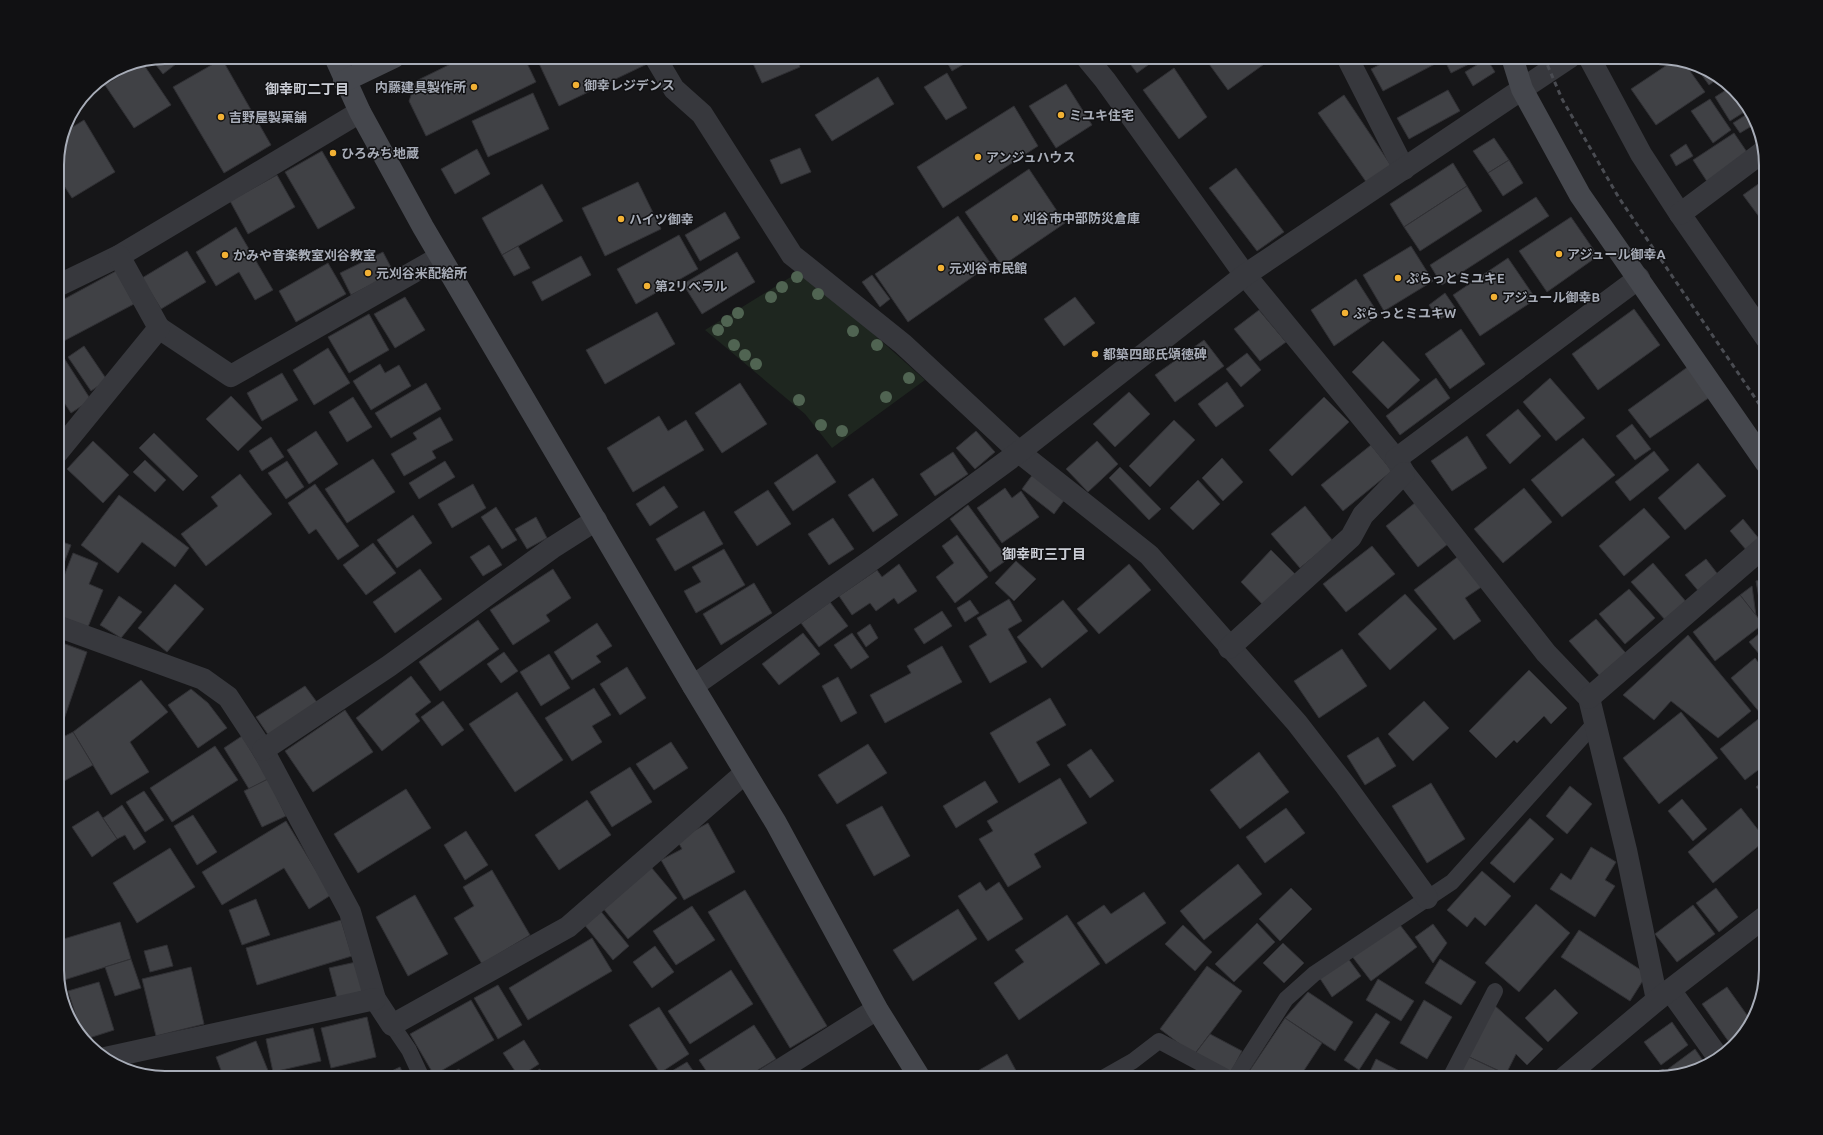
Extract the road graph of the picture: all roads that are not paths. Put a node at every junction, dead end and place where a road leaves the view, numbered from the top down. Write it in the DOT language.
graph roads {
  1 [pos="338,64"];
  2 [pos="379,64"];
  3 [pos="659,64"];
  4 [pos="1092,64"];
  5 [pos="1351,64"];
  6 [pos="1514,64"];
  7 [pos="1560,64"];
  8 [pos="1592,64"];
  9 [pos="344,81"];
  10 [pos="1522,89"];
  11 [pos="360,112"];
  12 [pos="1759,155"];
  13 [pos="1404,169"];
  14 [pos="1680,214"];
  15 [pos="119,256"];
  16 [pos="440,257"];
  17 [pos="1245,275"];
  18 [pos="1639,278"];
  19 [pos="64,283"];
  20 [pos="159,328"];
  21 [pos="1759,328"];
  22 [pos="64,444"];
  23 [pos="1019,452"];
  24 [pos="1759,453"];
  25 [pos="1400,466"];
  26 [pos="596,520"];
  27 [pos="1759,551"];
  28 [pos="64,629"];
  29 [pos="1229,648"];
  30 [pos="693,686"];
  31 [pos="1589,698"];
  32 [pos="1595,723"];
  33 [pos="264,750"];
  34 [pos="745,772"];
  35 [pos="1427,898"];
  36 [pos="1759,921"];
  37 [pos="1495,991"];
  38 [pos="1663,995"];
  39 [pos="375,999"];
  40 [pos="877,1009"];
  41 [pos="392,1025"];
  42 [pos="1715,1054"];
  43 [pos="112,1056"];
  44 [pos="419,1071"];
  45 [pos="778,1071"];
  46 [pos="916,1071"];
  47 [pos="1115,1071"];
  48 [pos="1215,1071"];
  49 [pos="1239,1071"];
  50 [pos="1454,1071"];
  51 [pos="1572,1071"];
  1 -- 9 [label="street"];
  2 -- 9 [label="street"];
  3 -- 23 [label="street"];
  4 -- 17 [label="street"];
  5 -- 13 [label="street"];
  6 -- 10 [label="street"];
  7 -- 10 [label="street"];
  8 -- 14 [label="street"];
  9 -- 11 [label="street"];
  10 -- 13 [label="street"];
  10 -- 18 [label="street"];
  11 -- 15 [label="street"];
  11 -- 16 [label="street"];
  12 -- 14 [label="street"];
  13 -- 17 [label="street"];
  14 -- 21 [label="street"];
  15 -- 19 [label="street"];
  15 -- 20 [label="street"];
  16 -- 20 [label="street"];
  16 -- 26 [label="street"];
  17 -- 23 [label="street"];
  17 -- 25 [label="street"];
  18 -- 24 [label="street"];
  18 -- 25 [label="street"];
  20 -- 22 [label="street"];
  23 -- 29 [label="street"];
  23 -- 30 [label="street"];
  25 -- 29 [label="street"];
  25 -- 31 [label="street"];
  26 -- 30 [label="street"];
  26 -- 33 [label="street"];
  27 -- 31 [label="street"];
  28 -- 33 [label="street"];
  29 -- 35 [label="street"];
  30 -- 34 [label="street"];
  31 -- 32 [label="street"];
  32 -- 35 [label="lane"];
  32 -- 38 [label="street"];
  33 -- 39 [label="street"];
  34 -- 40 [label="street"];
  34 -- 41 [label="street"];
  35 -- 49 [label="lane"];
  36 -- 38 [label="street"];
  37 -- 50 [label="lane"];
  38 -- 42 [label="street"];
  38 -- 51 [label="street"];
  39 -- 41 [label="street"];
  39 -- 43 [label="street"];
  40 -- 45 [label="street"];
  40 -- 46 [label="street"];
  41 -- 44 [label="lane"];
  47 -- 48 [label="lane"];
}
